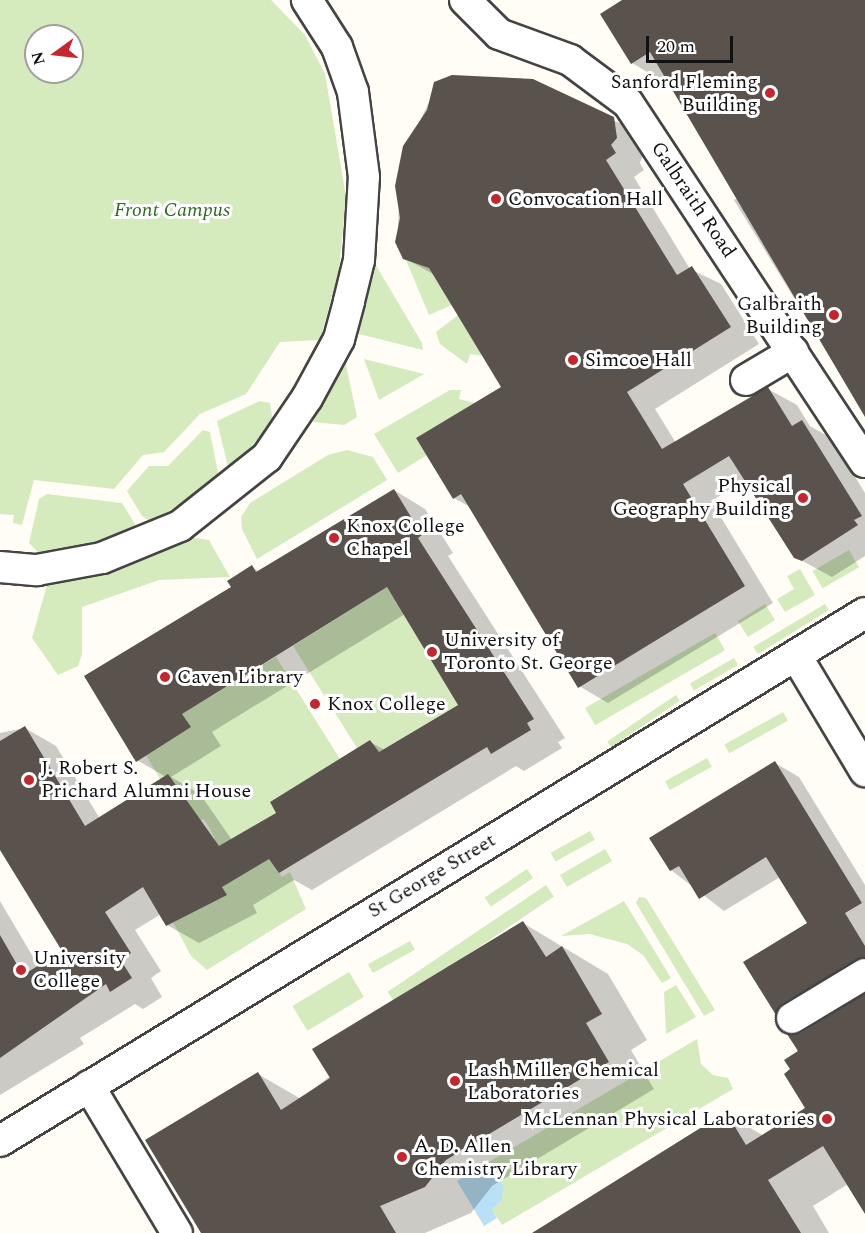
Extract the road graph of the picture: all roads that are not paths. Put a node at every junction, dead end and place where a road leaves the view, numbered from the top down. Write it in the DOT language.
graph roads {
  1 [pos="307,0"];
  2 [pos="465,0"];
  3 [pos="793,352"];
  4 [pos="746,380"];
  5 [pos="865,462"];
  6 [pos="0,567"];
  7 [pos="865,613"];
  8 [pos="798,658"];
  9 [pos="865,771"];
  10 [pos="865,974"];
  11 [pos="792,1018"];
  12 [pos="88,1086"];
  13 [pos="0,1141"];
  14 [pos="177,1233"];
  1 -- 6 [label="street"];
  2 -- 3 [label="street, Galbraith Road"];
  3 -- 4 [label="street"];
  3 -- 5 [label="street, Galbraith Road"];
  7 -- 8 [label="street, St George Street"];
  8 -- 9 [label="street"];
  8 -- 12 [label="street, St George Street"];
  10 -- 11 [label="street"];
  12 -- 13 [label="street, St George Street"];
  12 -- 14 [label="street"];
}
